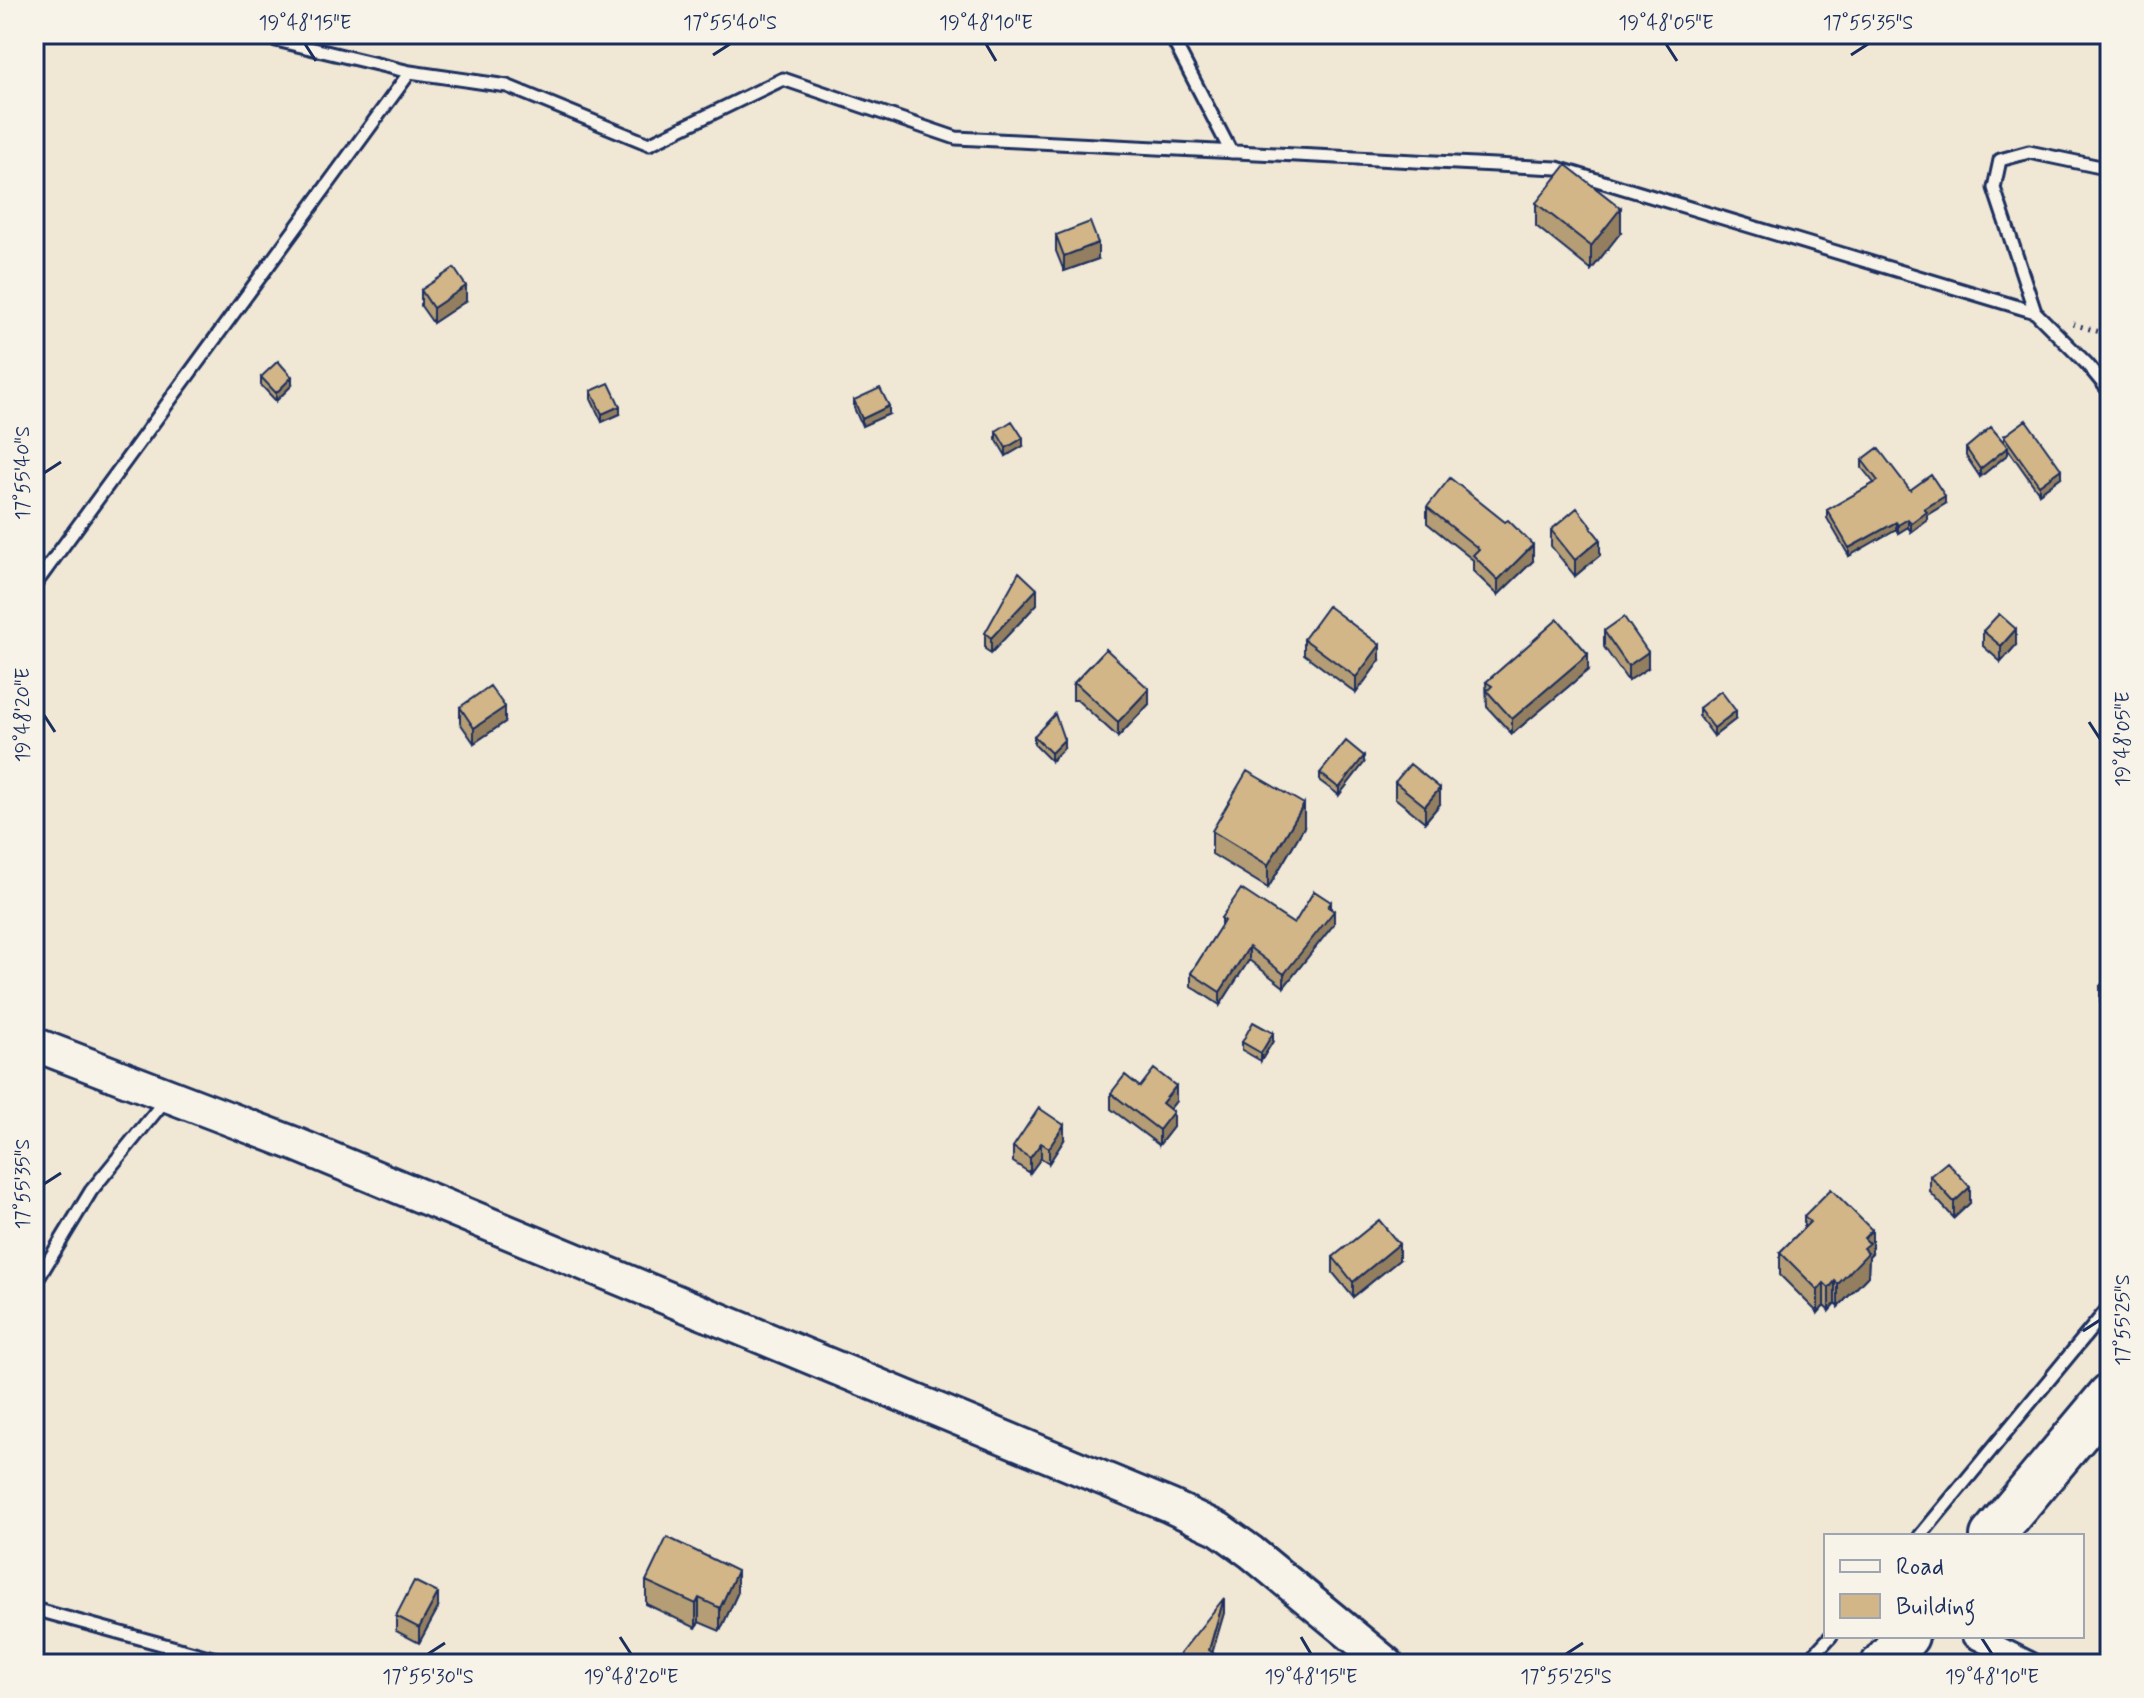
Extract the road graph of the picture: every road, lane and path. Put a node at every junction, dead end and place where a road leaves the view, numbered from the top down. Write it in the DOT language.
graph roads {
  1 [pos="251,34"];
  2 [pos="1170,34"];
  3 [pos="410,72"];
  4 [pos="1231,152"];
  5 [pos="2110,169"];
  6 [pos="2035,312"];
  7 [pos="2110,392"];
  8 [pos="34,586"];
  9 [pos="34,1044"];
  10 [pos="169,1096"];
  11 [pos="34,1285"];
  12 [pos="2110,1306"];
  13 [pos="2110,1395"];
  14 [pos="1922,1534"];
  15 [pos="1994,1534"];
  16 [pos="34,1609"];
  17 [pos="1829,1638"];
  18 [pos="1905,1638"];
  19 [pos="1978,1638"];
  20 [pos="234,1664"];
  21 [pos="1387,1664"];
  22 [pos="1805,1664"];
  23 [pos="1883,1664"];
  24 [pos="2030,1664"];
  1 -- 3 [label="lane"];
  2 -- 4 [label="lane"];
  3 -- 4 [label="lane"];
  3 -- 8 [label="lane"];
  4 -- 6 [label="lane"];
  5 -- 6 [label="lane"];
  6 -- 7 [label="lane"];
  9 -- 10 [label="main road"];
  10 -- 11 [label="lane"];
  10 -- 21 [label="main road"];
  12 -- 14 [label="lane"];
  13 -- 15 [label="highway"];
  16 -- 20 [label="lane"];
  17 -- 22 [label="lane"];
  18 -- 23 [label="highway"];
  19 -- 24 [label="street"];
}
